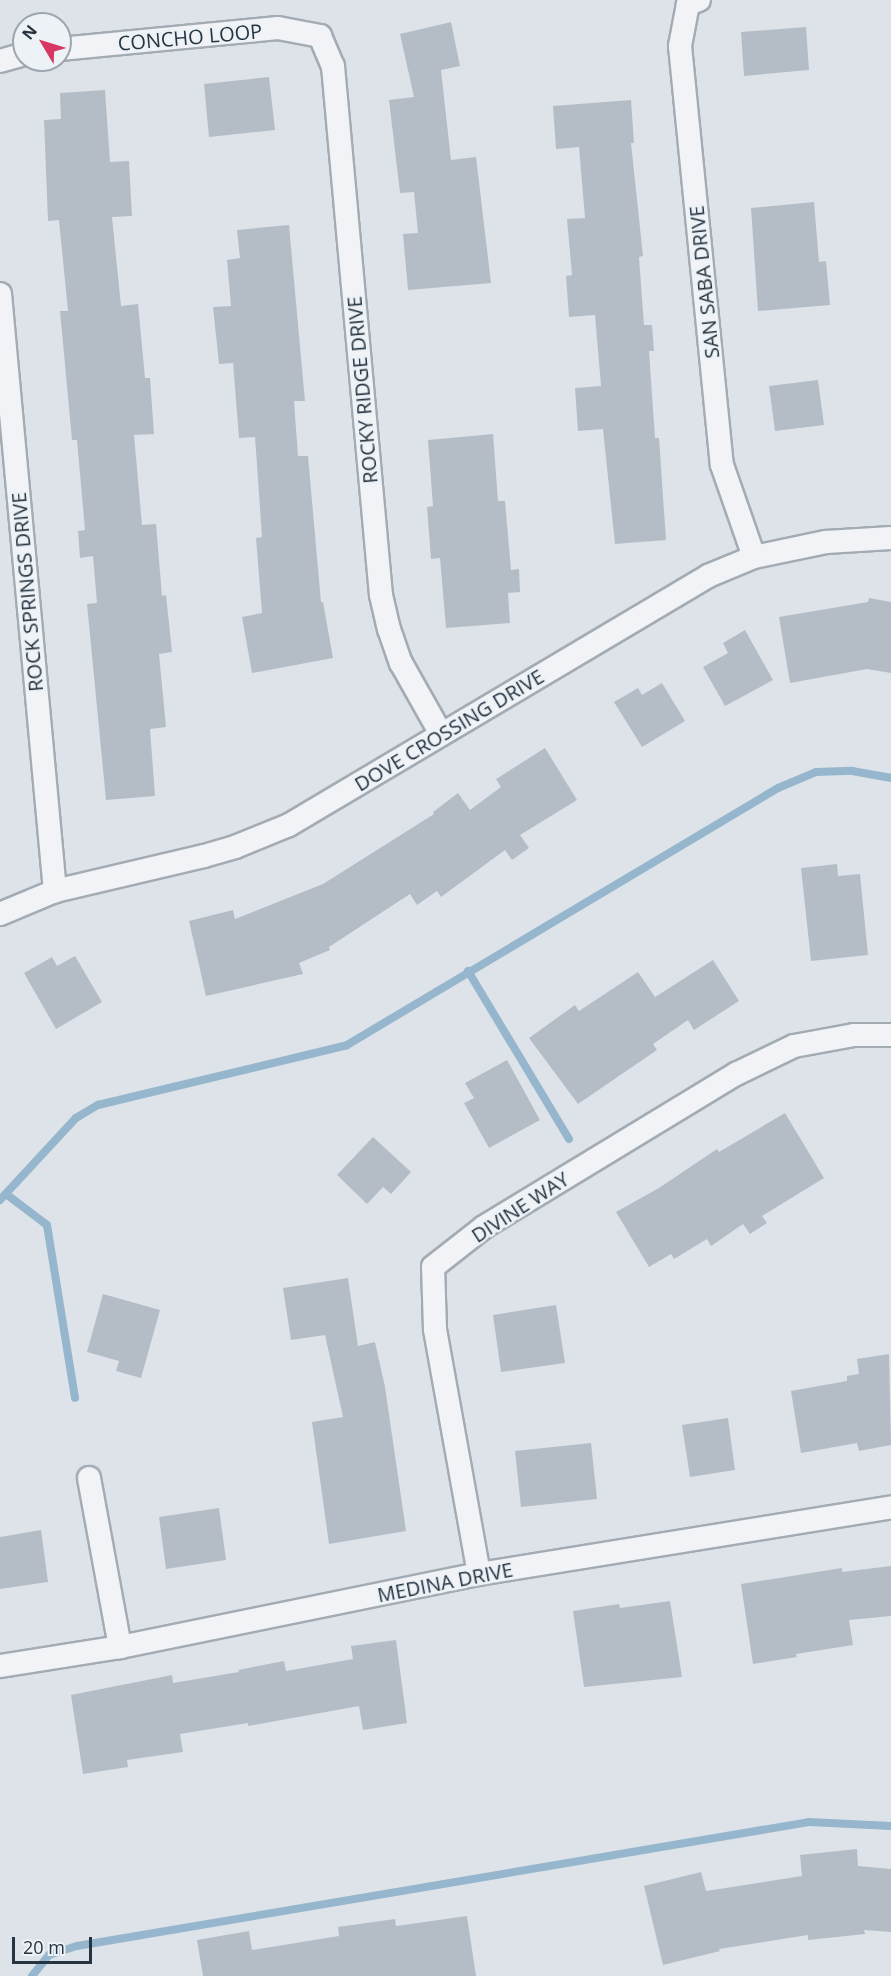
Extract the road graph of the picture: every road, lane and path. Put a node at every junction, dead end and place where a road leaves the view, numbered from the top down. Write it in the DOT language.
graph roads {
  1 [pos="693,2"];
  2 [pos="320,36"];
  3 [pos="72,48"];
  4 [pos="0,294"];
  5 [pos="891,538"];
  6 [pos="754,557"];
  7 [pos="441,734"];
  8 [pos="55,891"];
  9 [pos="0,914"];
  10 [pos="891,1035"];
  11 [pos="89,1478"];
  12 [pos="891,1507"];
  13 [pos="479,1574"];
  14 [pos="120,1647"];
  15 [pos="0,1666"];
  1 -- 6 [label="street, SAN SABA DRIVE"];
  2 -- 3 [label="street, CONCHO LOOP"];
  2 -- 7 [label="street, ROCKY RIDGE DRIVE"];
  4 -- 8 [label="street, ROCK SPRINGS DRIVE"];
  5 -- 6 [label="street, DOVE CROSSING DRIVE"];
  6 -- 7 [label="street, DOVE CROSSING DRIVE"];
  7 -- 8 [label="street, DOVE CROSSING DRIVE"];
  8 -- 9 [label="street, DOVE CROSSING DRIVE"];
  10 -- 13 [label="street, DIVINE WAY"];
  11 -- 14 [label="street"];
  12 -- 13 [label="street, MEDINA DRIVE"];
  13 -- 14 [label="street, MEDINA DRIVE"];
  14 -- 15 [label="street, MEDINA DRIVE"];
}
